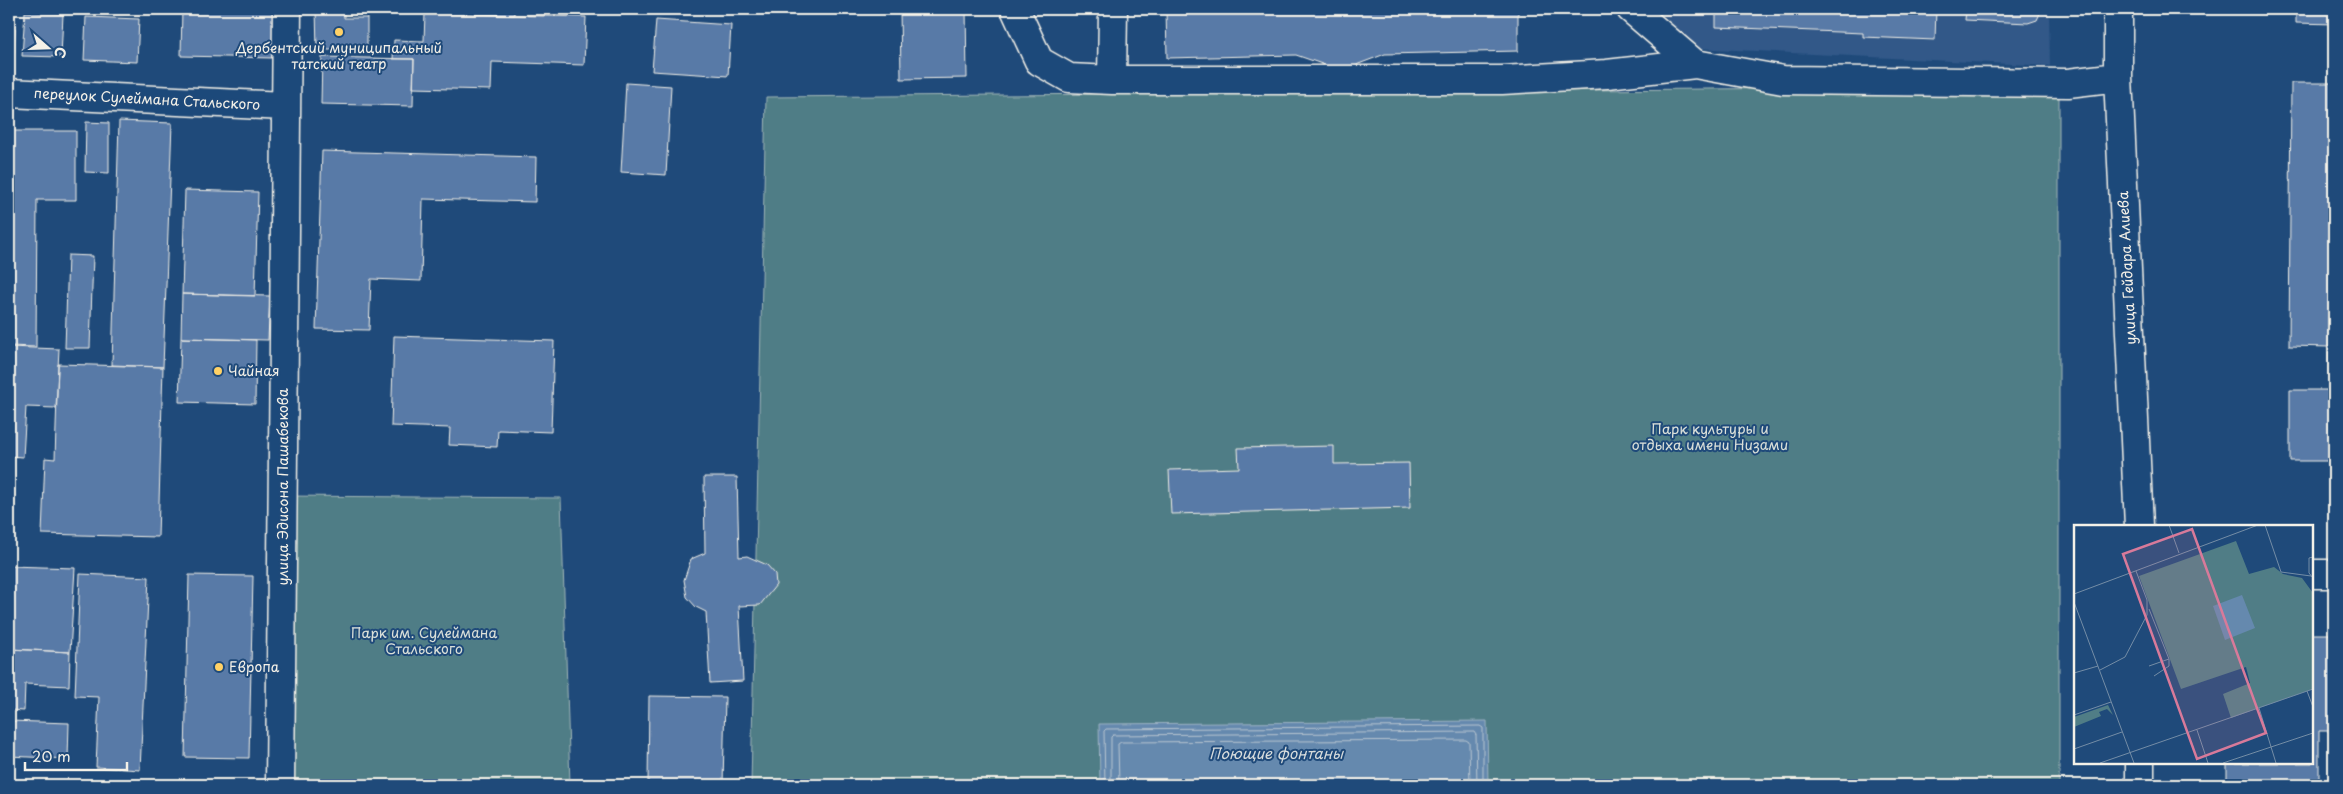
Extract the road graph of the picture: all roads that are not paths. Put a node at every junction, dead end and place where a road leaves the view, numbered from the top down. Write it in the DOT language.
graph roads {
  1 [pos="287,9"];
  2 [pos="1014,9"];
  3 [pos="1113,9"];
  4 [pos="1631,9"];
  5 [pos="2118,9"];
  6 [pos="1695,64"];
  7 [pos="2118,77"];
  8 [pos="1112,80"];
  9 [pos="9,93"];
  10 [pos="285,106"];
  11 [pos="2139,525"];
  12 [pos="2313,574"];
  13 [pos="2334,574"];
  14 [pos="2140,764"];
  15 [pos="280,785"];
  16 [pos="2140,785"];
  1 -- 10 [label="street, улица Эдисона Пашабекова"];
  2 -- 8 [label="street"];
  3 -- 8 [label="street"];
  4 -- 6 [label="street"];
  5 -- 7 [label="street, улица Гейдара Алиева"];
  6 -- 7 [label="street"];
  6 -- 8 [label="street"];
  7 -- 11 [label="street, улица Гейдара Алиева"];
  9 -- 10 [label="street, переулок Сулеймана Стальского"];
  10 -- 15 [label="street, улица Эдисона Пашабекова"];
  12 -- 13 [label="street"];
  14 -- 16 [label="street"];
}
